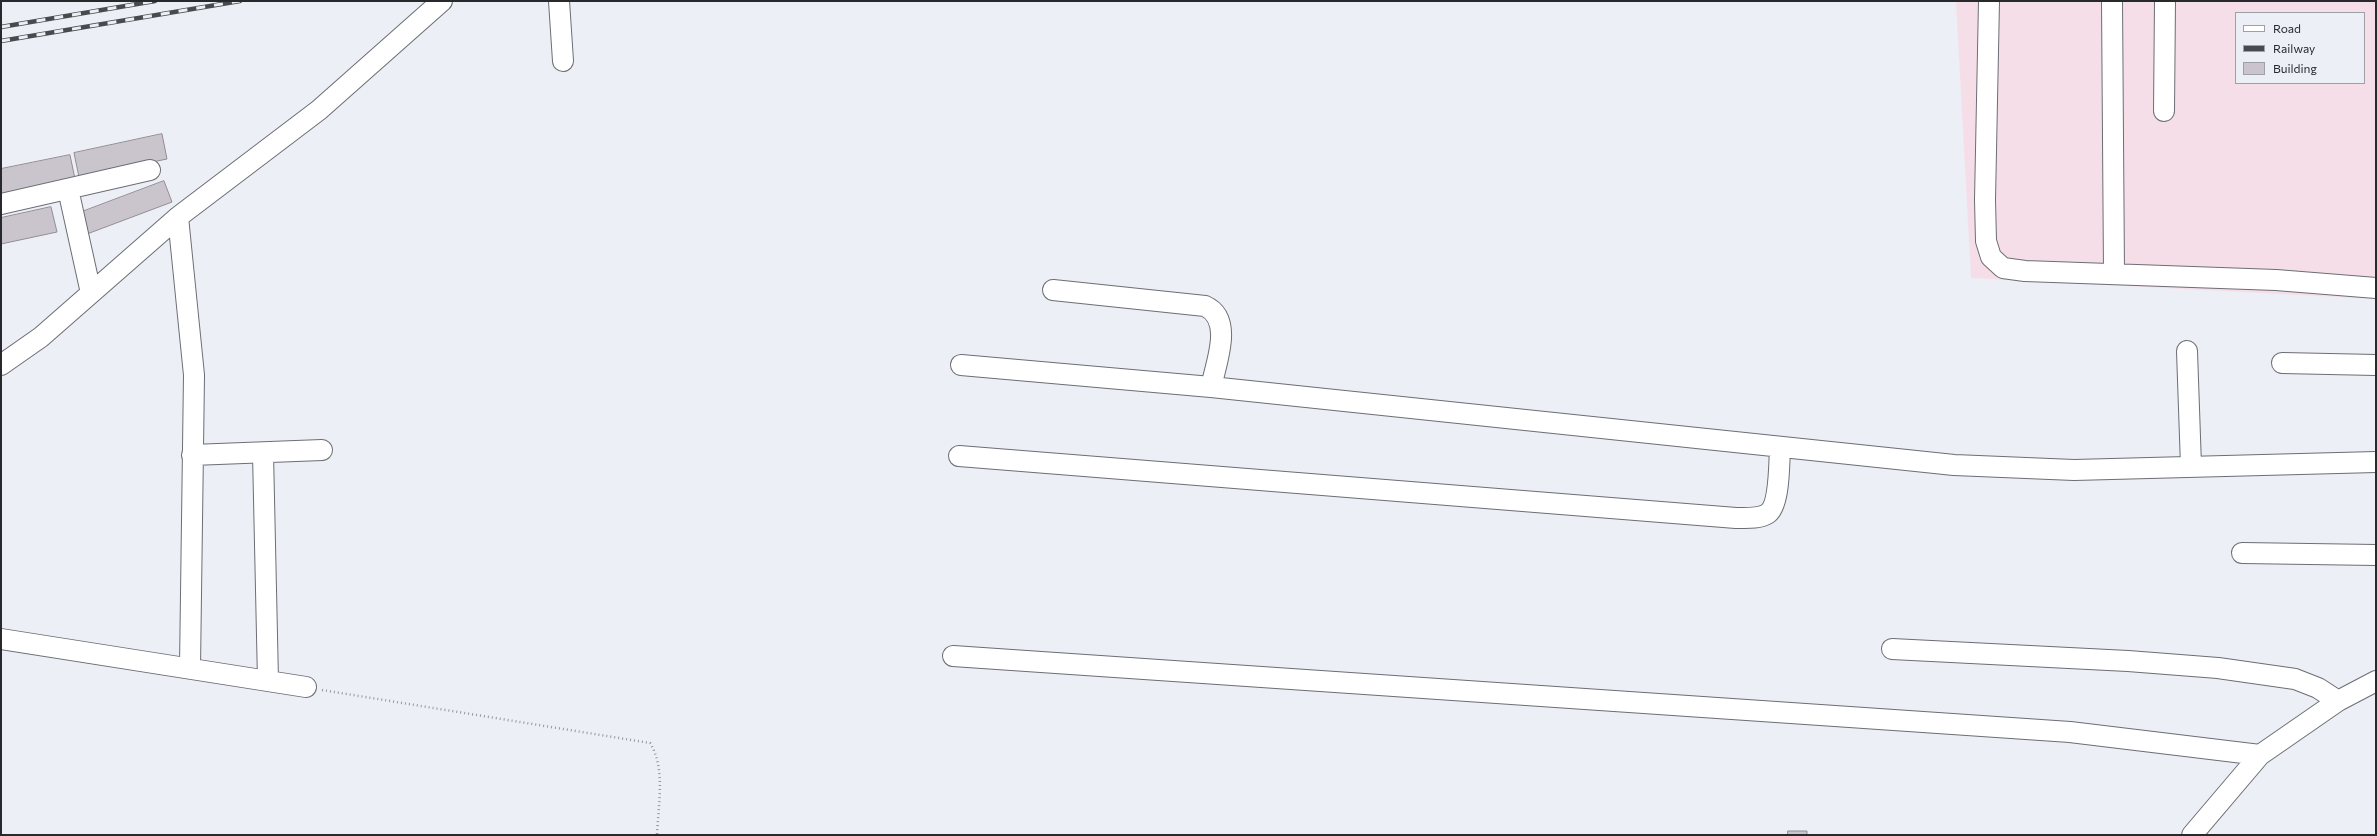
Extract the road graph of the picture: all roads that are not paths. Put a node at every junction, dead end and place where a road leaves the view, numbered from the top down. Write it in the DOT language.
graph roads {
  1 [pos="442,1"];
  2 [pos="559,1"];
  3 [pos="1990,1"];
  4 [pos="2112,1"];
  5 [pos="2165,1"];
  6 [pos="563,61"];
  7 [pos="2164,111"];
  8 [pos="150,170"];
  9 [pos="68,190"];
  10 [pos="1,204"];
  11 [pos="178,217"];
  12 [pos="2114,274"];
  13 [pos="2376,288"];
  14 [pos="1053,290"];
  15 [pos="91,293"];
  16 [pos="2187,351"];
  17 [pos="2282,364"];
  18 [pos="1,365"];
  19 [pos="2376,365"];
  20 [pos="961,366"];
  21 [pos="1211,387"];
  22 [pos="1780,448"];
  23 [pos="322,450"];
  24 [pos="263,453"];
  25 [pos="192,455"];
  26 [pos="959,456"];
  27 [pos="2376,462"];
  28 [pos="2191,466"];
  29 [pos="2242,553"];
  30 [pos="2376,555"];
  31 [pos="1,639"];
  32 [pos="1892,649"];
  33 [pos="953,656"];
  34 [pos="190,667"];
  35 [pos="268,681"];
  36 [pos="2376,681"];
  37 [pos="306,687"];
  38 [pos="2338,701"];
  39 [pos="2260,755"];
  40 [pos="2192,835"];
  1 -- 11 [label="street"];
  2 -- 6 [label="street"];
  3 -- 12 [label="street"];
  4 -- 12 [label="street"];
  5 -- 7 [label="street"];
  8 -- 9 [label="street"];
  9 -- 10 [label="street"];
  9 -- 15 [label="street"];
  11 -- 15 [label="street"];
  11 -- 25 [label="street"];
  12 -- 13 [label="street"];
  14 -- 21 [label="street"];
  15 -- 18 [label="street"];
  16 -- 28 [label="street"];
  17 -- 19 [label="street"];
  20 -- 21 [label="street"];
  21 -- 22 [label="street"];
  22 -- 26 [label="street"];
  22 -- 28 [label="street"];
  23 -- 24 [label="street"];
  24 -- 25 [label="street"];
  24 -- 35 [label="street"];
  25 -- 34 [label="street"];
  27 -- 28 [label="street"];
  29 -- 30 [label="street"];
  31 -- 34 [label="street"];
  32 -- 38 [label="street"];
  33 -- 39 [label="street"];
  34 -- 35 [label="street"];
  35 -- 37 [label="street"];
  36 -- 38 [label="street"];
  38 -- 39 [label="street"];
  39 -- 40 [label="street"];
}
